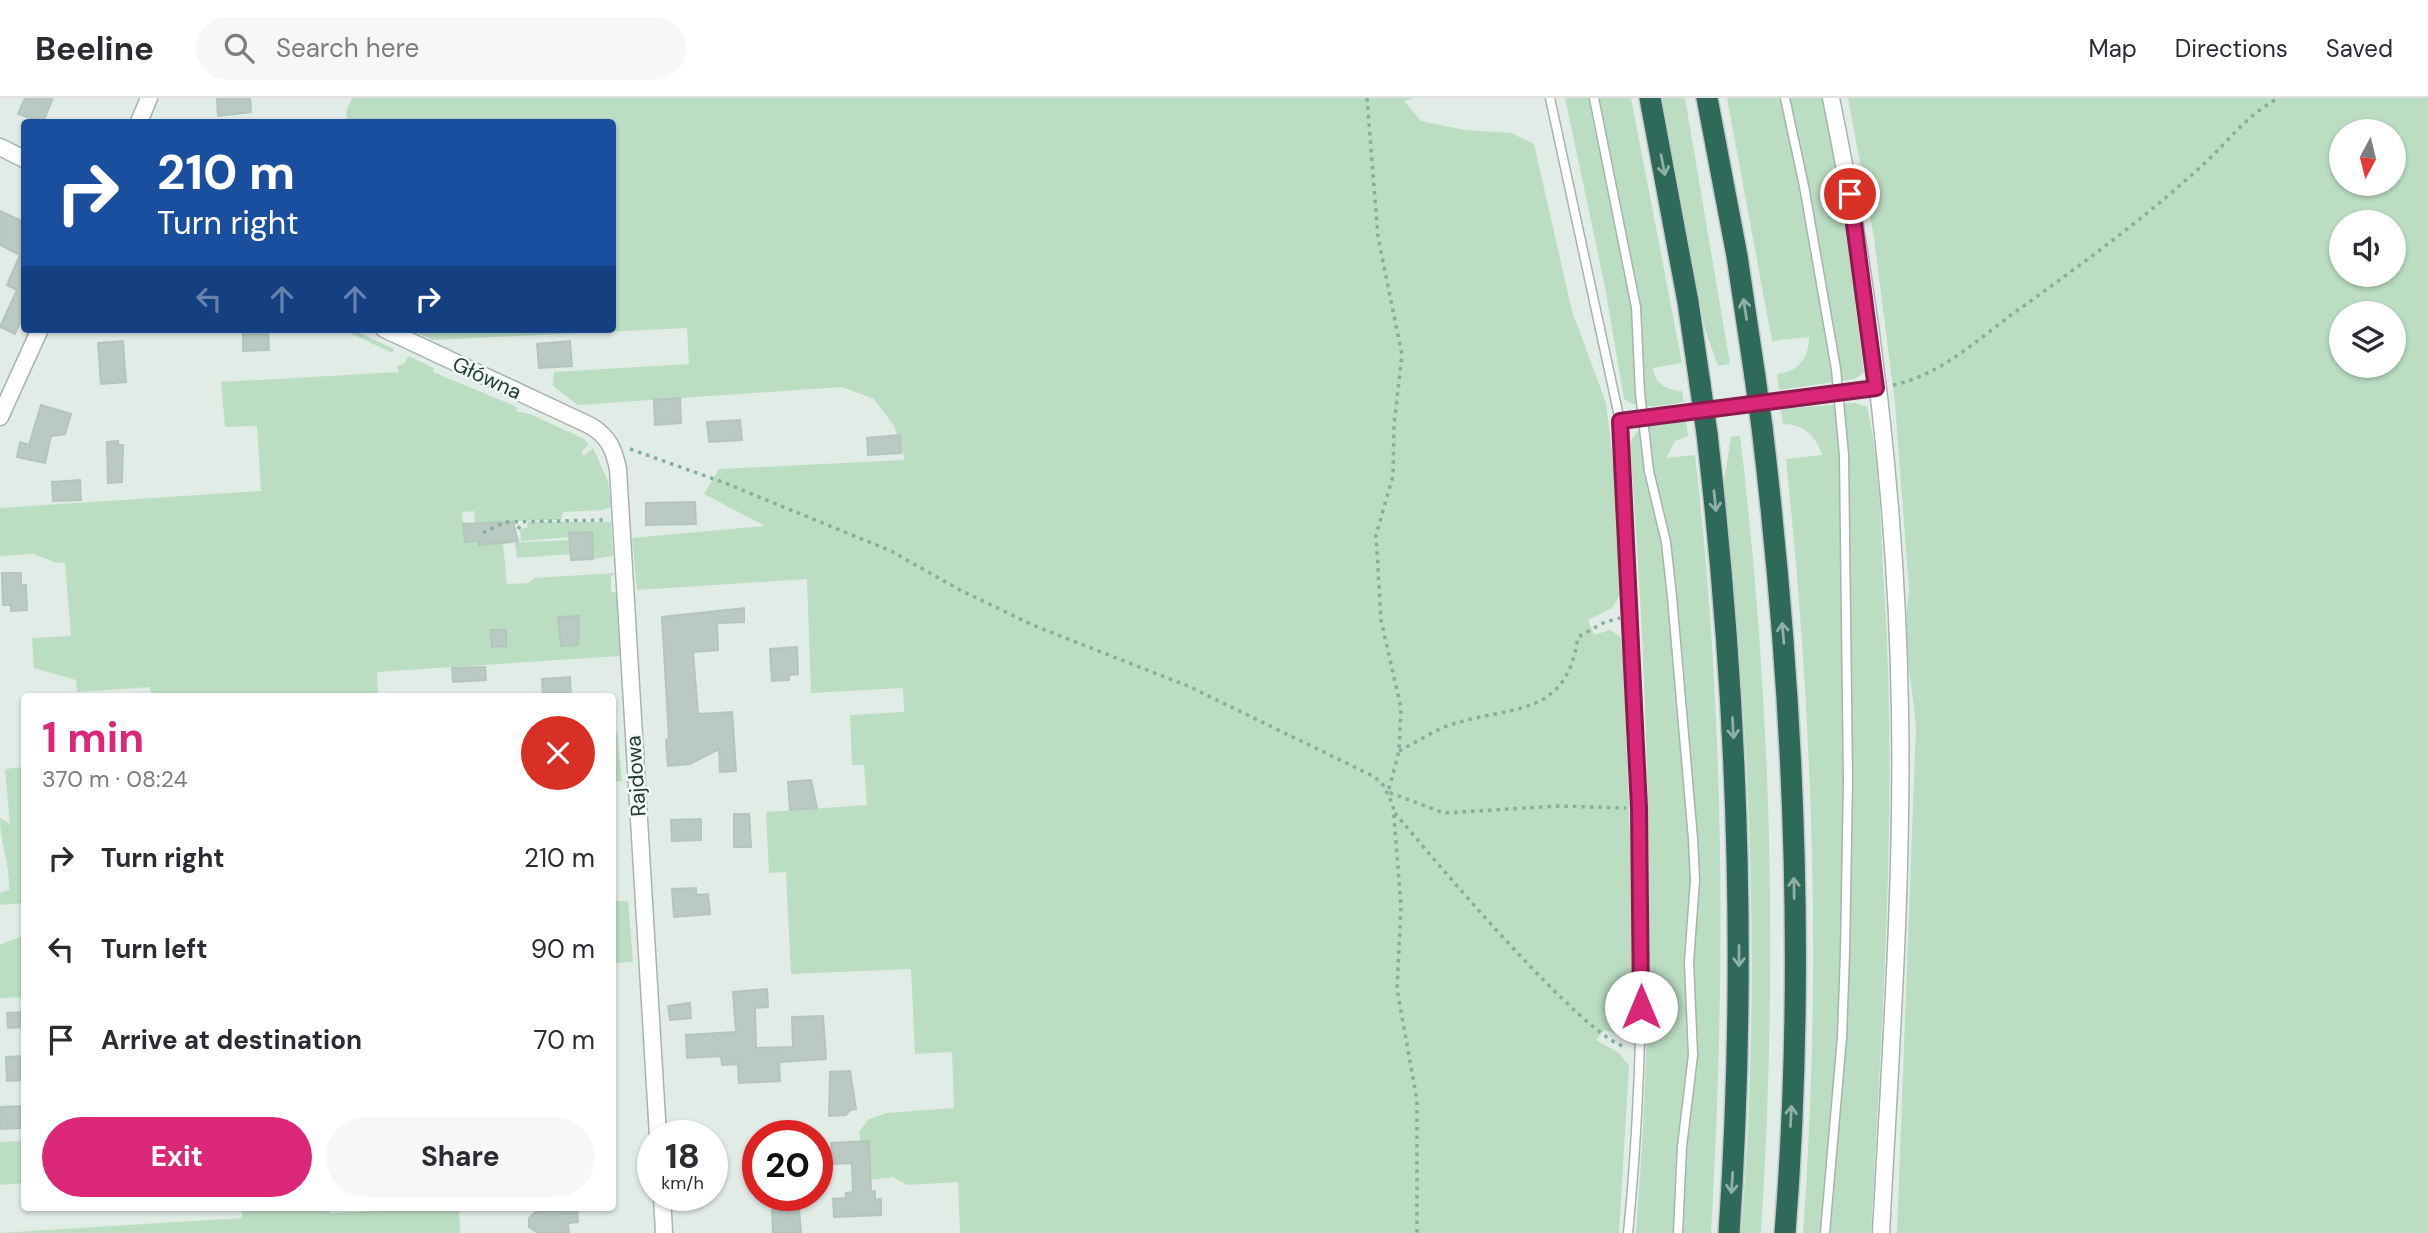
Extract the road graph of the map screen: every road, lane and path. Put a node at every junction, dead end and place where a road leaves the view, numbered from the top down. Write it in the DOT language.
graph roads {
  1 [pos="149,98"];
  2 [pos="1367,98"];
  3 [pos="1550,98"];
  4 [pos="1594,98"];
  5 [pos="1650,98"];
  6 [pos="1707,98"];
  7 [pos="1785,98"];
  8 [pos="1831,98"];
  9 [pos="2278,98"];
  10 [pos="140,119"];
  11 [pos="0,147"];
  12 [pos="21,158"];
  13 [pos="38,333"];
  14 [pos="393,333"];
  15 [pos="1876,388"];
  16 [pos="1839,392"];
  17 [pos="0,417"];
  18 [pos="1643,418"];
  19 [pos="1620,421"];
  20 [pos="614,452"];
  21 [pos="621,519"];
  22 [pos="525,521"];
  23 [pos="518,529"];
  24 [pos="482,533"];
  25 [pos="1632,615"];
  26 [pos="1399,751"];
  27 [pos="1388,792"];
  28 [pos="1639,808"];
  29 [pos="1394,812"];
  30 [pos="1640,1048"];
  31 [pos="657,1120"];
  32 [pos="663,1211"];
  33 [pos="664,1233"];
  34 [pos="1417,1233"];
  35 [pos="1628,1233"];
  36 [pos="1678,1233"];
  37 [pos="1729,1233"];
  38 [pos="1784,1233"];
  39 [pos="1825,1233"];
  40 [pos="1881,1233"];
  1 -- 10 [label="street"];
  2 -- 26 [label="path"];
  3 -- 19 [label="lane"];
  4 -- 18 [label="lane"];
  5 -- 37 [label="highway, one-way, bridge"];
  38 -- 6 [label="highway, one-way, bridge"];
  7 -- 16 [label="lane"];
  8 -- 15 [label="street"];
  9 -- 15 [label="path"];
  11 -- 12 [label="street"];
  13 -- 17 [label="street"];
  14 -- 20 [label="street, Główna"];
  15 -- 16 [label="lane"];
  15 -- 40 [label="street"];
  16 -- 18 [label="lane"];
  16 -- 39 [label="lane"];
  18 -- 19 [label="lane"];
  18 -- 36 [label="lane"];
  19 -- 25 [label="lane"];
  20 -- 21 [label="street, Rajdowa"];
  20 -- 27 [label="path"];
  21 -- 22 [label="path"];
  21 -- 31 [label="street, Rajdowa"];
  22 -- 23 [label="path"];
  22 -- 24 [label="path"];
  25 -- 26 [label="path"];
  25 -- 28 [label="lane"];
  26 -- 27 [label="path"];
  27 -- 28 [label="path"];
  27 -- 29 [label="path"];
  28 -- 30 [label="lane"];
  29 -- 30 [label="path"];
  29 -- 34 [label="path"];
  30 -- 35 [label="lane"];
  32 -- 33 [label="street"];
}
